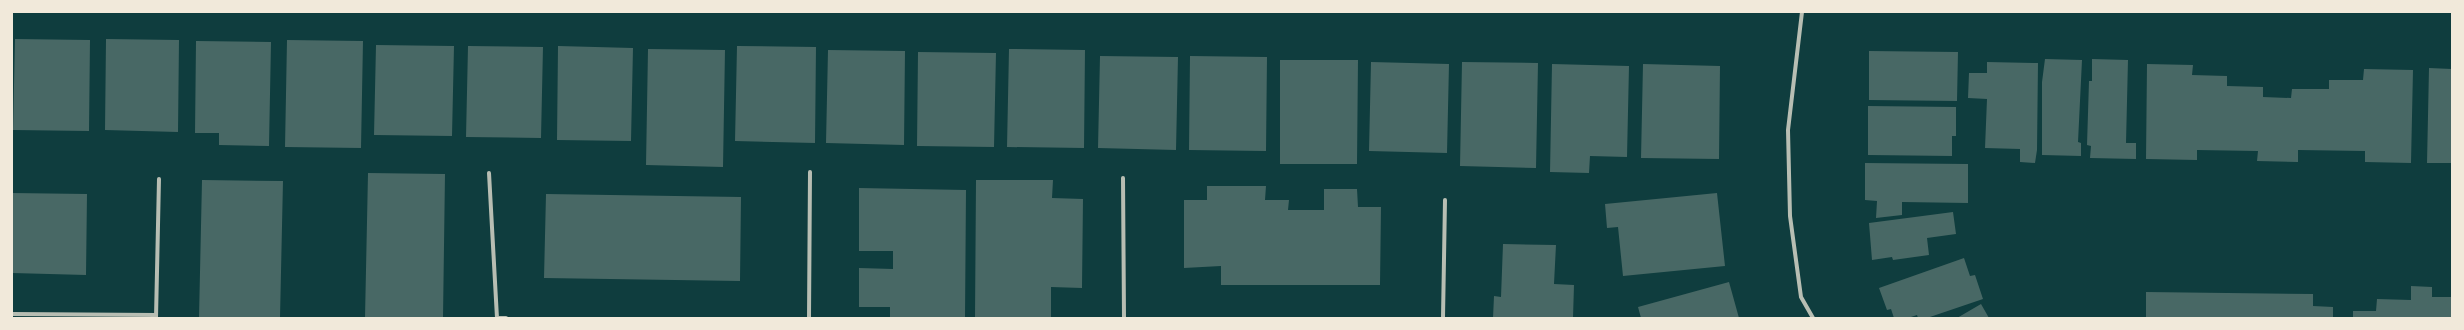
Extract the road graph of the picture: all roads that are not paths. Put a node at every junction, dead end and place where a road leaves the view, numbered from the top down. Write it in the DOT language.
graph roads {
  1 [pos="1802,12"];
  2 [pos="810,172"];
  3 [pos="489,173"];
  4 [pos="159,178"];
  5 [pos="1123,178"];
  6 [pos="1445,200"];
  7 [pos="12,314"];
  8 [pos="156,317"];
  9 [pos="497,318"];
  10 [pos="506,318"];
  11 [pos="809,318"];
  12 [pos="1124,318"];
  13 [pos="1443,318"];
  14 [pos="1813,318"];
  1 -- 14 [label="street"];
  2 -- 11 [label="street"];
  3 -- 9 [label="street"];
  4 -- 8 [label="street"];
  5 -- 12 [label="street"];
  6 -- 13 [label="street"];
  7 -- 8 [label="street"];
  9 -- 10 [label="street"];
}
